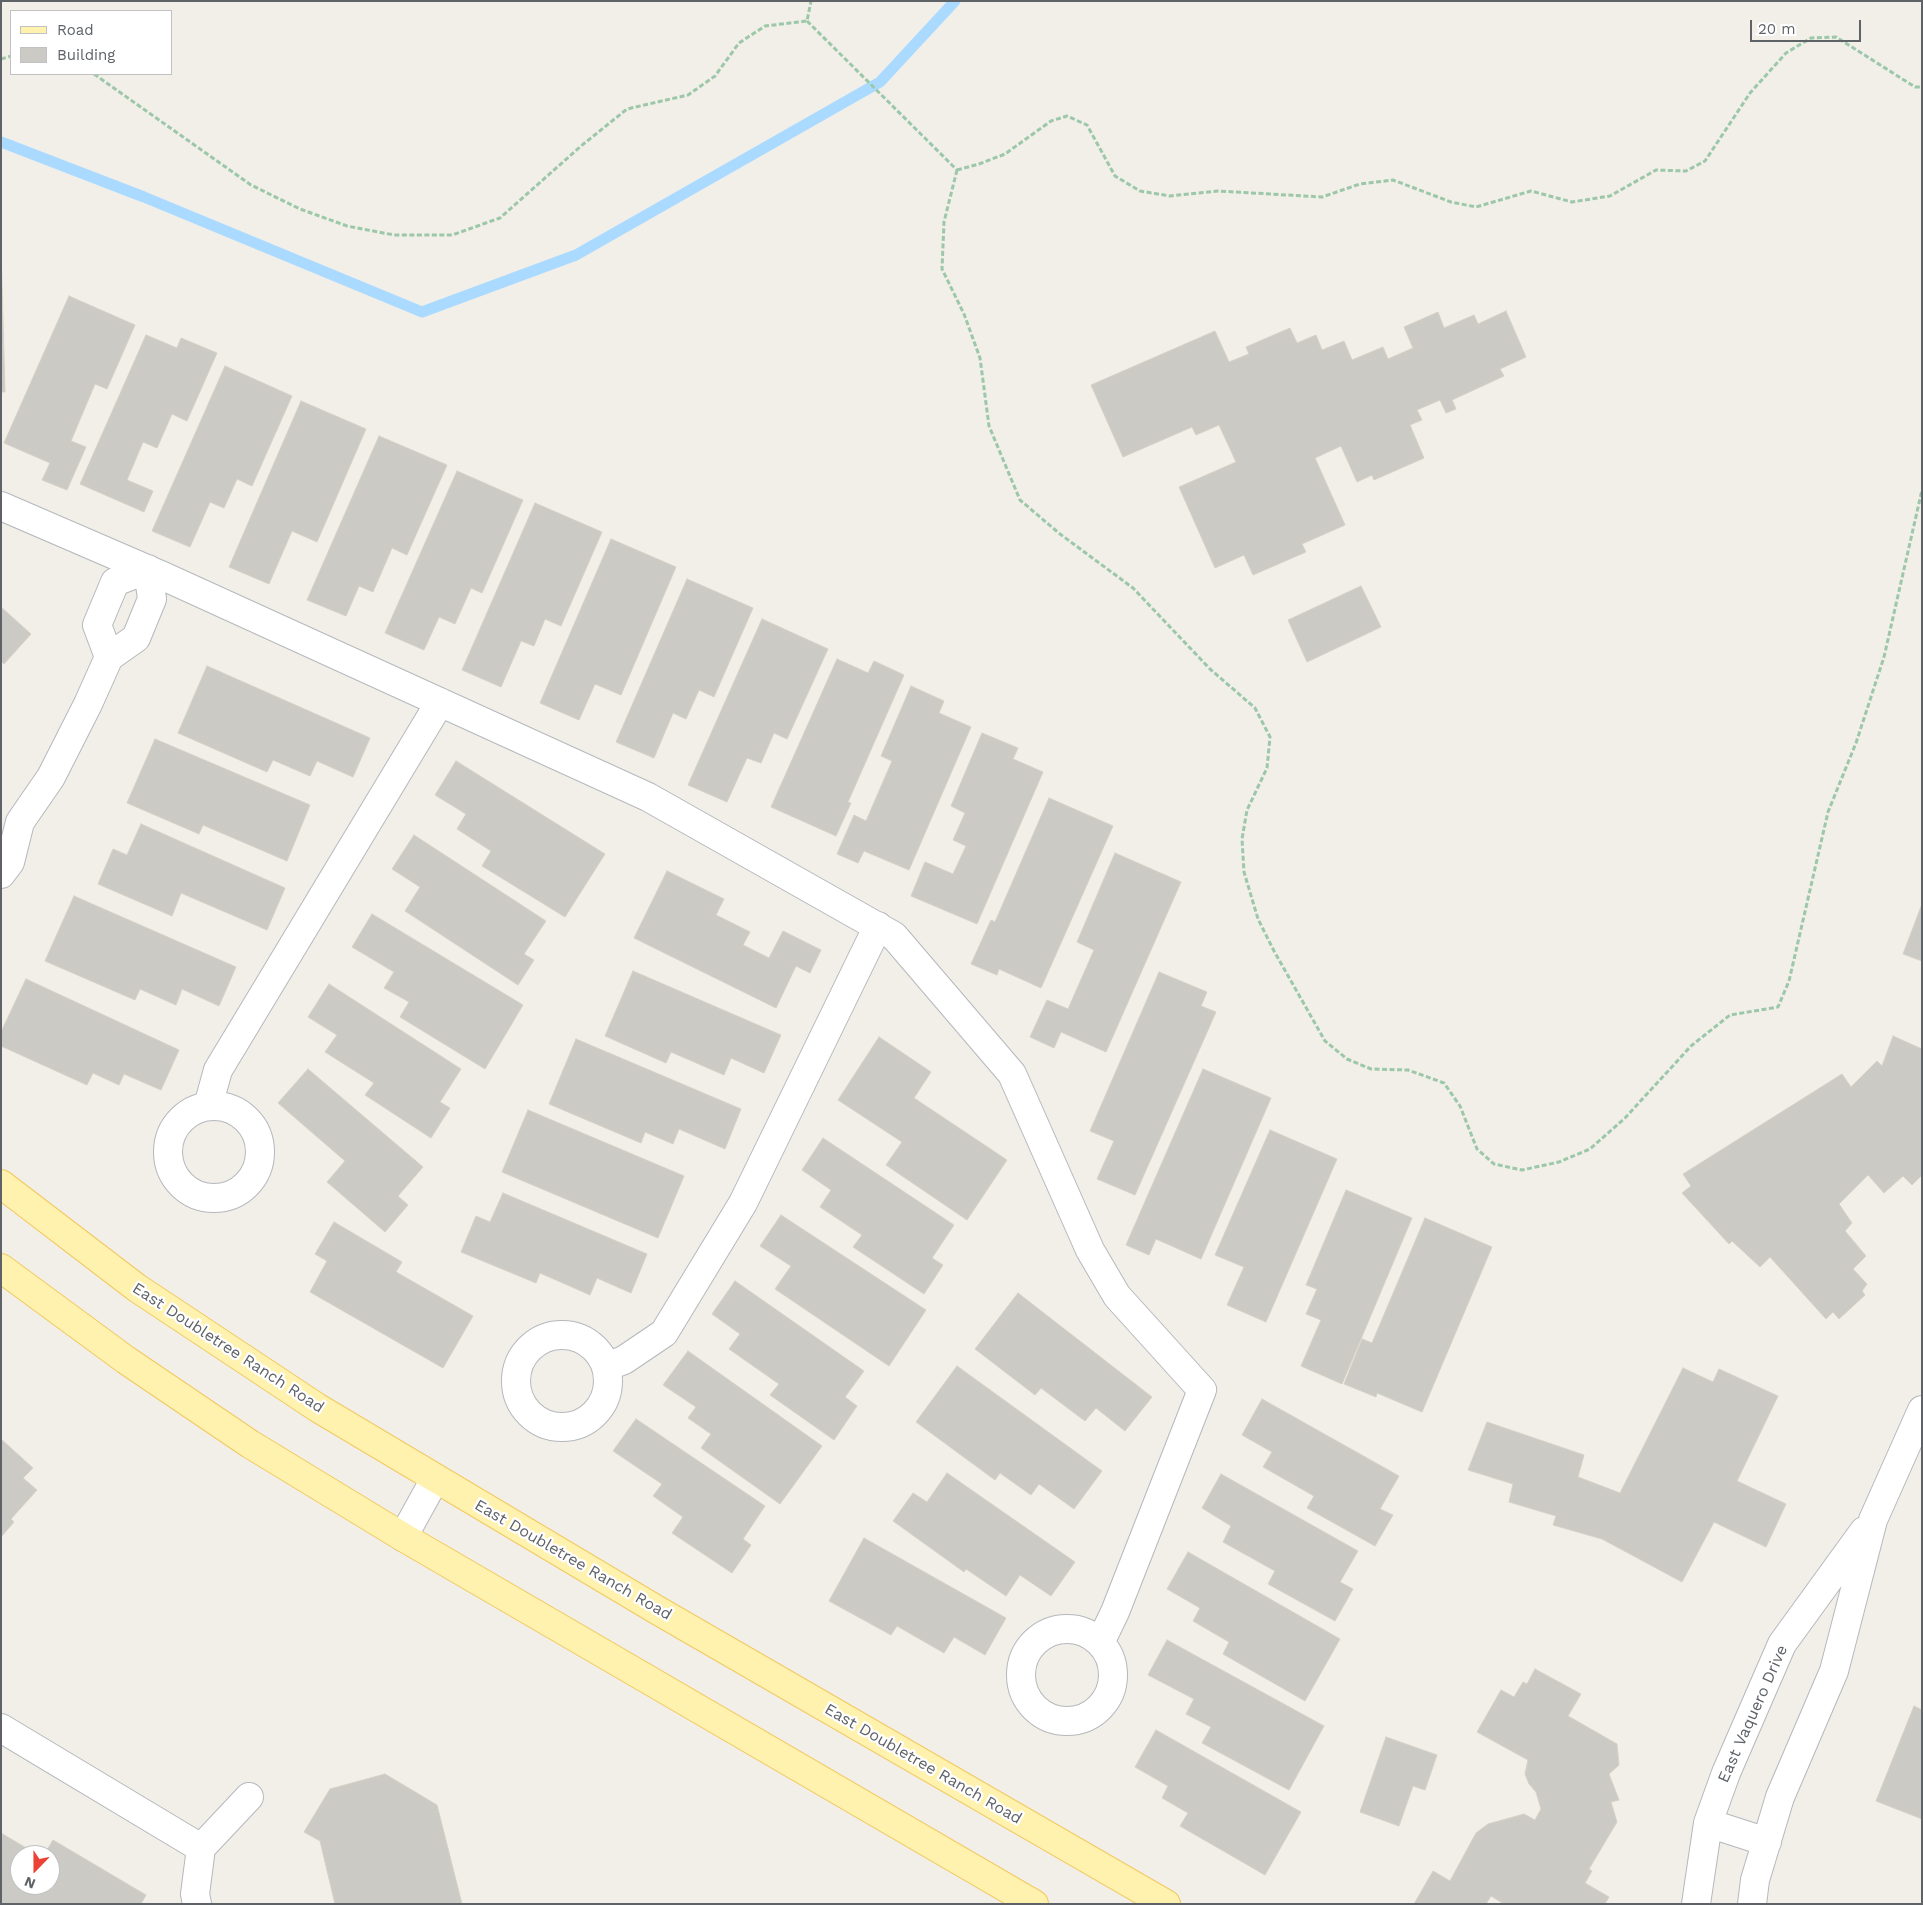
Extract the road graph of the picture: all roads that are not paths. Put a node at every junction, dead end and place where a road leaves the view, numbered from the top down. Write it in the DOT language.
graph roads {
  1 [pos="1,506"];
  2 [pos="148,569"];
  3 [pos="109,657"];
  4 [pos="440,702"];
  5 [pos="11,825"];
  6 [pos="1,874"];
  7 [pos="878,926"];
  8 [pos="208,1106"];
  9 [pos="1,1184"];
  10 [pos="1,1268"];
  11 [pos="606,1367"];
  12 [pos="1922,1410"];
  13 [pos="435,1479"];
  14 [pos="1873,1520"];
  15 [pos="403,1537"];
  16 [pos="1100,1643"];
  17 [pos="1,1728"];
  18 [pos="250,1797"];
  19 [pos="1708,1823"];
  20 [pos="1767,1842"];
  21 [pos="201,1848"];
  22 [pos="197,1904"];
  23 [pos="1034,1904"];
  24 [pos="1166,1904"];
  25 [pos="1696,1904"];
  26 [pos="1752,1904"];
  1 -- 2 [label="street"];
  2 -- 3 [label="street"];
  2 -- 3 [label="street"];
  2 -- 4 [label="street"];
  3 -- 5 [label="street"];
  4 -- 7 [label="street"];
  4 -- 8 [label="street"];
  5 -- 6 [label="street"];
  7 -- 11 [label="street"];
  7 -- 16 [label="street"];
  9 -- 13 [label="main road, East Doubletree Ranch Road"];
  10 -- 15 [label="main road"];
  12 -- 14 [label="street, East Vaquero Drive"];
  13 -- 15 [label="street"];
  13 -- 24 [label="main road, East Doubletree Ranch Road"];
  14 -- 19 [label="street, East Vaquero Drive"];
  14 -- 20 [label="street, East Vaquero Drive"];
  15 -- 23 [label="main road"];
  17 -- 21 [label="street"];
  18 -- 21 [label="street"];
  19 -- 20 [label="street"];
  19 -- 25 [label="street, East Vaquero Drive"];
  20 -- 26 [label="street, East Vaquero Drive"];
  21 -- 22 [label="street"];
}
